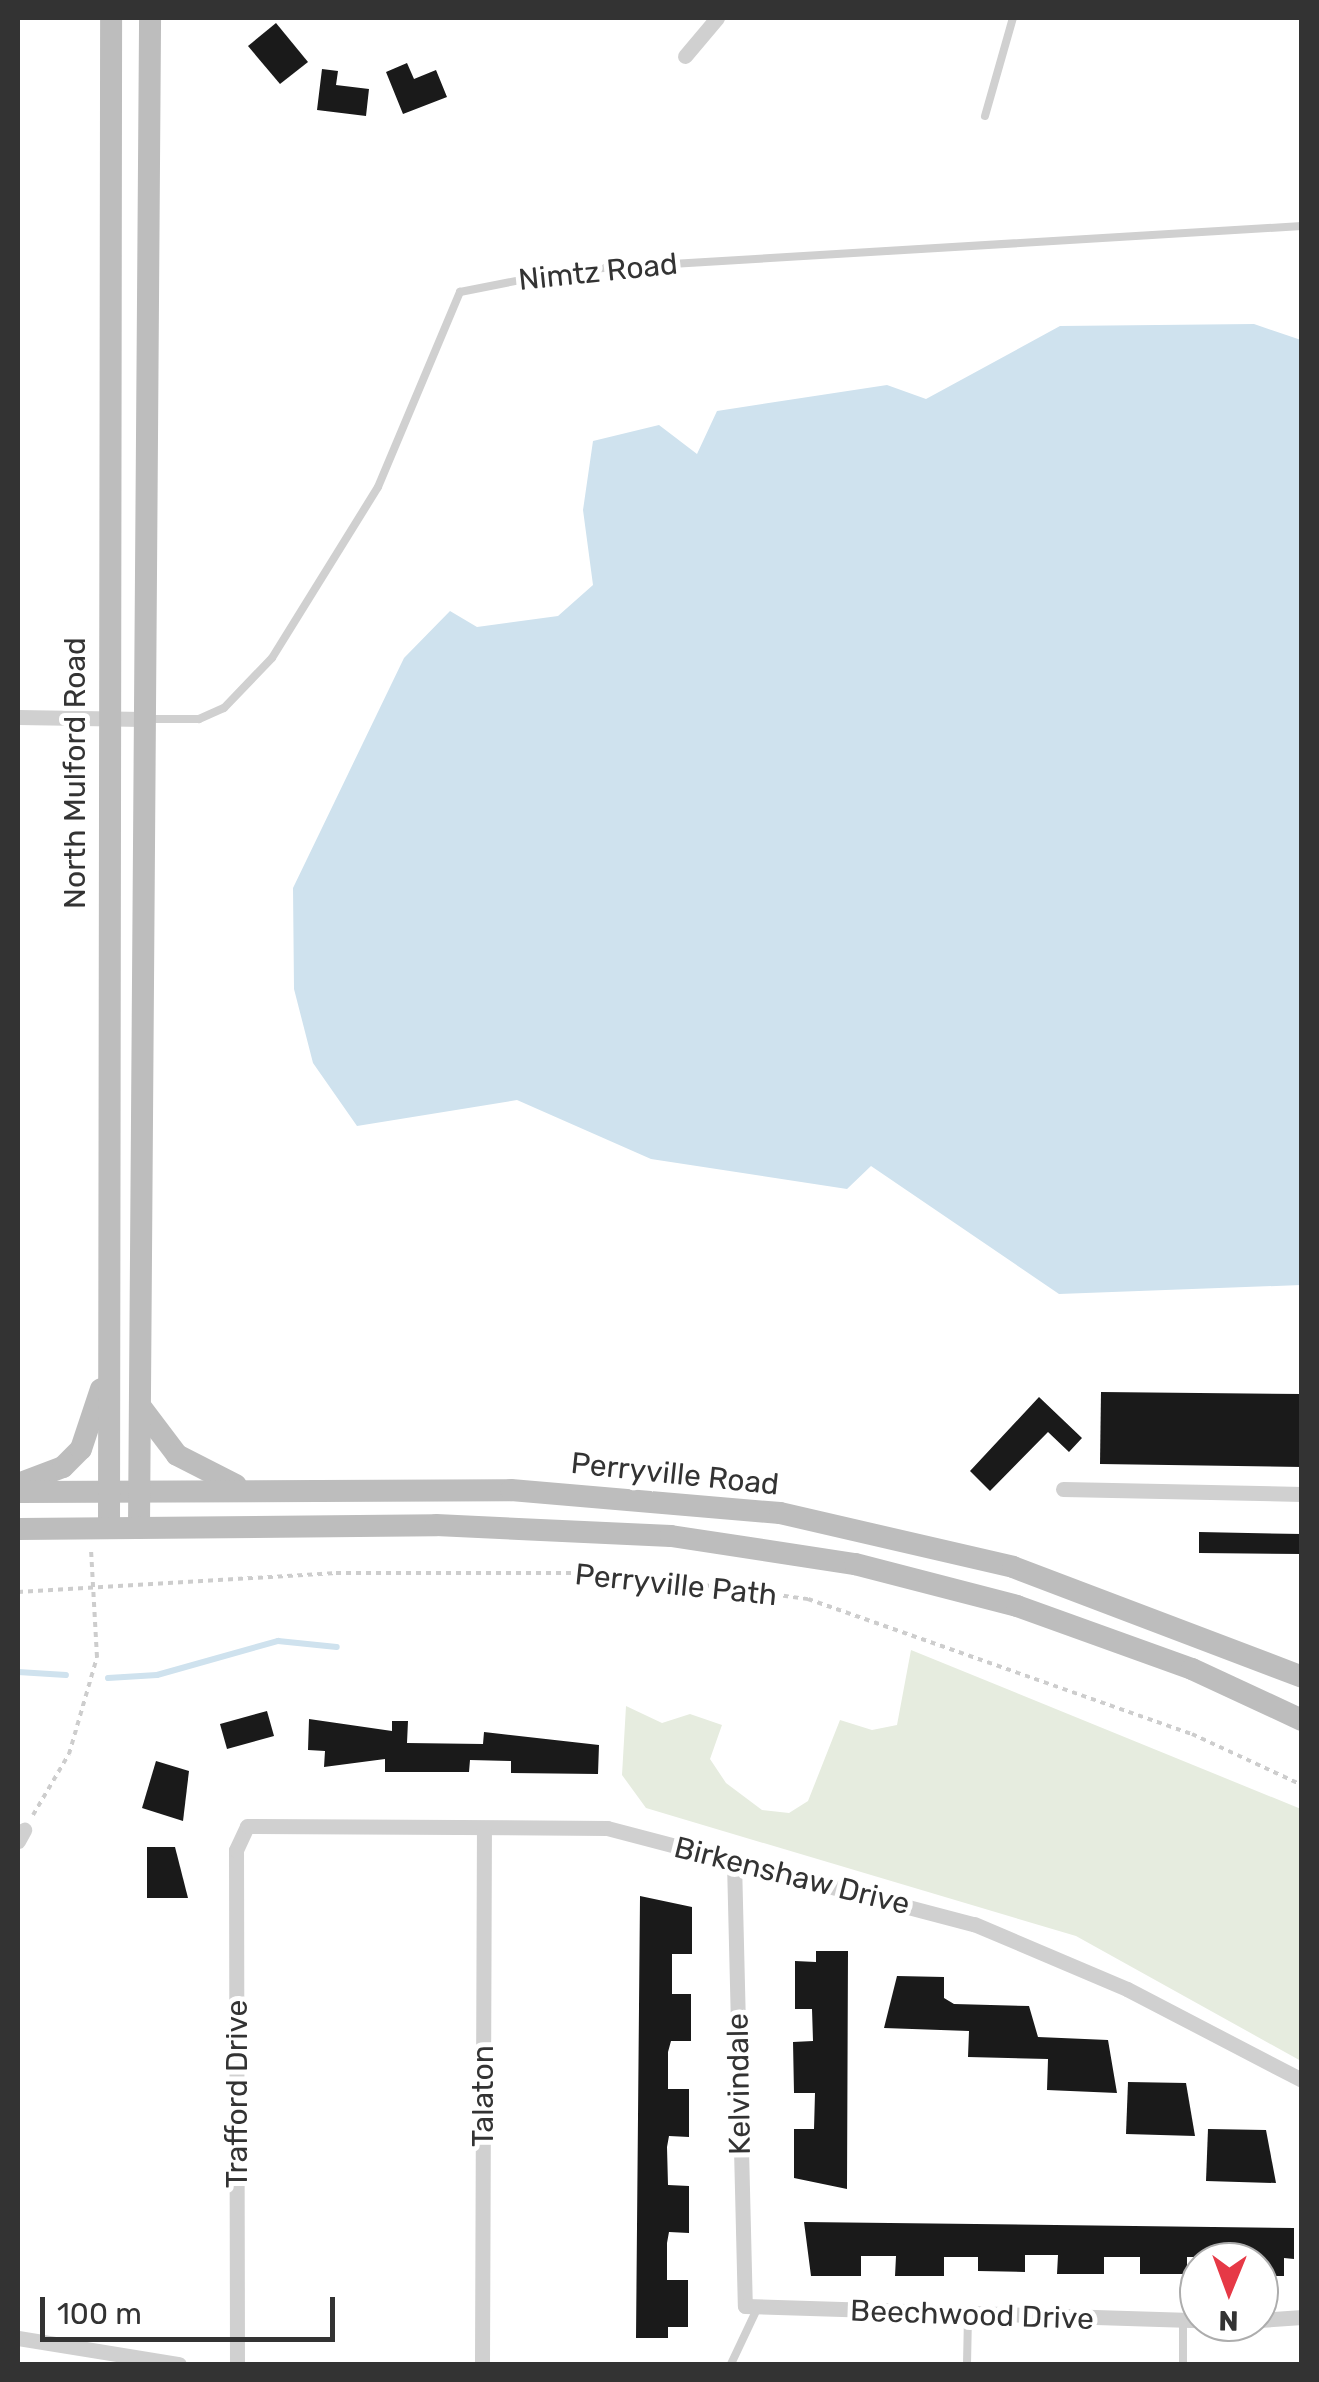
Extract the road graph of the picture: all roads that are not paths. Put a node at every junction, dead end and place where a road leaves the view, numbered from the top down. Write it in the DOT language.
graph roads {
  1 [pos="111,18"];
  2 [pos="150,18"];
  3 [pos="717,18"];
  4 [pos="1014,18"];
  5 [pos="684,56"];
  6 [pos="985,116"];
  7 [pos="1302,226"];
  8 [pos="18,717"];
  9 [pos="104,719"];
  10 [pos="144,719"];
  11 [pos="108,1356"];
  12 [pos="138,1403"];
  13 [pos="18,1484"];
  14 [pos="1063,1489"];
  15 [pos="253,1491"];
  16 [pos="18,1492"];
  17 [pos="109,1492"];
  18 [pos="139,1492"];
  19 [pos="1302,1494"];
  20 [pos="100,1528"];
  21 [pos="139,1528"];
  22 [pos="18,1529"];
  23 [pos="1302,1677"];
  24 [pos="1302,1720"];
  25 [pos="247,1826"];
  26 [pos="484,1828"];
  27 [pos="734,1862"];
  28 [pos="1302,2080"];
  29 [pos="751,2307"];
  30 [pos="968,2316"];
  31 [pos="1179,2320"];
  32 [pos="18,2338"];
  33 [pos="736,2353"];
  34 [pos="179,2364"];
  35 [pos="237,2364"];
  36 [pos="482,2364"];
  37 [pos="731,2364"];
  38 [pos="740,2364"];
  39 [pos="967,2364"];
  1 -- 9 [label="street, North Mulford Road"];
  2 -- 10 [label="street"];
  3 -- 5 [label="street"];
  4 -- 6 [label="lane"];
  7 -- 10 [label="lane, Nimtz Road"];
  8 -- 9 [label="street"];
  9 -- 10 [label="street"];
  9 -- 11 [label="street, North Mulford Road"];
  10 -- 12 [label="street"];
  11 -- 13 [label="street"];
  11 -- 17 [label="street, North Mulford Road"];
  12 -- 15 [label="street"];
  12 -- 18 [label="street"];
  14 -- 19 [label="street"];
  15 -- 18 [label="street, Perryville Road"];
  15 -- 23 [label="street, Perryville Road"];
  16 -- 17 [label="street, Perryville Road"];
  17 -- 18 [label="street, Perryville Road"];
  17 -- 20 [label="street, North Mulford Road"];
  18 -- 21 [label="street"];
  20 -- 21 [label="street, Perryville Road"];
  20 -- 22 [label="street, Perryville Road"];
  21 -- 24 [label="street, Perryville Road"];
  25 -- 26 [label="street, Birkenshaw Drive"];
  25 -- 35 [label="street, Trafford Drive"];
  26 -- 27 [label="street, Birkenshaw Drive"];
  26 -- 36 [label="street, Talaton"];
  27 -- 28 [label="street, Birkenshaw Drive"];
  27 -- 29 [label="street, Kelvindale"];
  29 -- 30 [label="street, Beechwood Drive"];
  29 -- 33 [label="lane"];
  30 -- 31 [label="street, Beechwood Drive"];
  30 -- 39 [label="lane"];
  32 -- 34 [label="street"];
  33 -- 37 [label="lane"];
  33 -- 38 [label="lane"];
}
